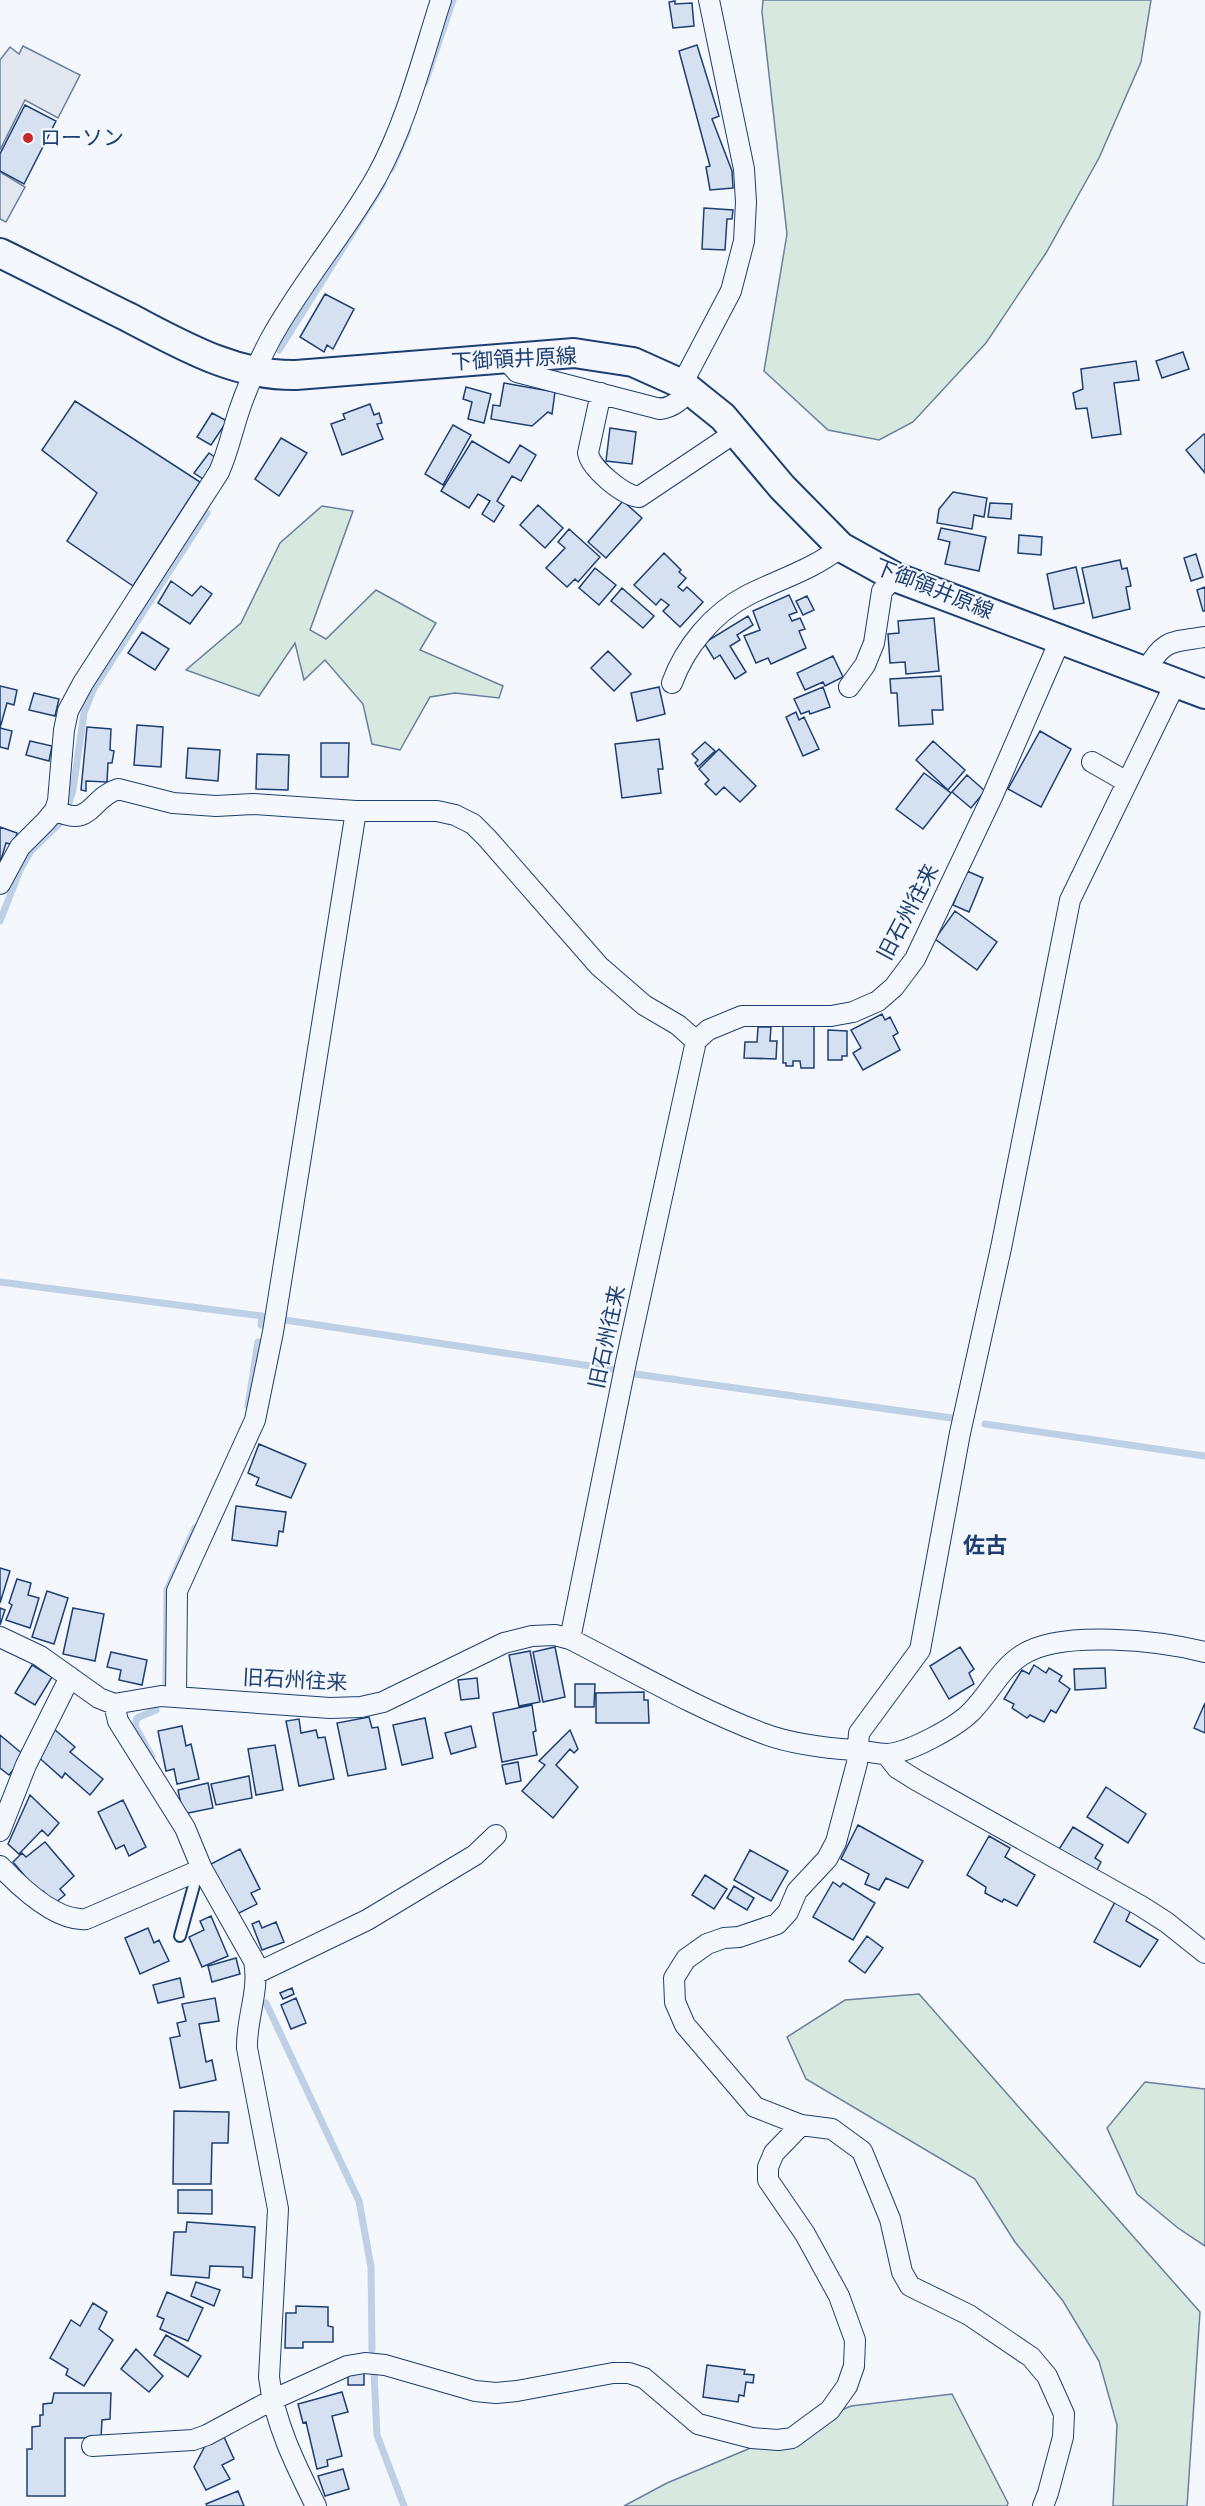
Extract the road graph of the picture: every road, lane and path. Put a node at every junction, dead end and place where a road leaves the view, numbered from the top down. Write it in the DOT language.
graph roads {
  1 [pos="441,0"];
  2 [pos="710,0"];
  3 [pos="0,253"];
  4 [pos="504,357"];
  5 [pos="254,372"];
  6 [pos="686,387"];
  7 [pos="601,393"];
  8 [pos="736,432"];
  9 [pos="841,547"];
  10 [pos="895,577"];
  11 [pos="1205,637"];
  12 [pos="1061,638"];
  13 [pos="1146,671"];
  14 [pos="1176,682"];
  15 [pos="672,683"];
  16 [pos="849,687"];
  17 [pos="1205,694"];
  18 [pos="1092,762"];
  19 [pos="1127,782"];
  20 [pos="356,811"];
  21 [pos="61,813"];
  22 [pos="0,884"];
  23 [pos="696,1041"];
  24 [pos="0,1637"];
  25 [pos="570,1639"];
  26 [pos="1205,1653"];
  27 [pos="70,1677"];
  28 [pos="176,1697"];
  29 [pos="114,1704"];
  30 [pos="858,1750"];
  31 [pos="886,1754"];
  32 [pos="0,1831"];
  33 [pos="496,1835"];
  34 [pos="0,1866"];
  35 [pos="202,1869"];
  36 [pos="180,1936"];
  37 [pos="1205,1953"];
  38 [pos="257,1973"];
  39 [pos="801,2125"];
  40 [pos="272,2400"];
  41 [pos="92,2445"];
  42 [pos="316,2506"];
  43 [pos="1042,2506"];
  1 -- 5 [label="street"];
  2 -- 6 [label="street"];
  3 -- 5 [label="main road, 下御領井原線"];
  4 -- 5 [label="main road, 下御領井原線"];
  4 -- 6 [label="main road, 下御領井原線"];
  4 -- 7 [label="street"];
  5 -- 21 [label="street"];
  6 -- 7 [label="street"];
  6 -- 8 [label="main road, 下御領井原線"];
  7 -- 8 [label="street"];
  8 -- 9 [label="main road, 下御領井原線"];
  9 -- 10 [label="main road, 下御領井原線"];
  9 -- 15 [label="street"];
  10 -- 12 [label="main road, 下御領井原線"];
  10 -- 16 [label="street"];
  11 -- 13 [label="street"];
  12 -- 13 [label="main road, 下御領井原線"];
  12 -- 23 [label="street, 旧石州往来"];
  13 -- 14 [label="main road, 下御領井原線"];
  14 -- 17 [label="main road, 下御領井原線"];
  14 -- 19 [label="street"];
  18 -- 19 [label="street"];
  19 -- 30 [label="street"];
  20 -- 21 [label="street"];
  20 -- 23 [label="street"];
  20 -- 28 [label="street"];
  21 -- 22 [label="street"];
  23 -- 25 [label="street, 旧石州往来"];
  24 -- 27 [label="street"];
  25 -- 28 [label="street, 旧石州往来"];
  25 -- 30 [label="street"];
  26 -- 31 [label="street"];
  27 -- 29 [label="street"];
  27 -- 32 [label="street"];
  28 -- 29 [label="street, 旧石州往来"];
  29 -- 35 [label="street"];
  30 -- 31 [label="street"];
  30 -- 39 [label="street"];
  31 -- 37 [label="street"];
  33 -- 38 [label="street"];
  34 -- 35 [label="street"];
  35 -- 36 [label="lane"];
  35 -- 38 [label="street"];
  38 -- 40 [label="street"];
  39 -- 40 [label="street"];
  39 -- 43 [label="street"];
  40 -- 41 [label="street"];
  40 -- 42 [label="street"];
}
